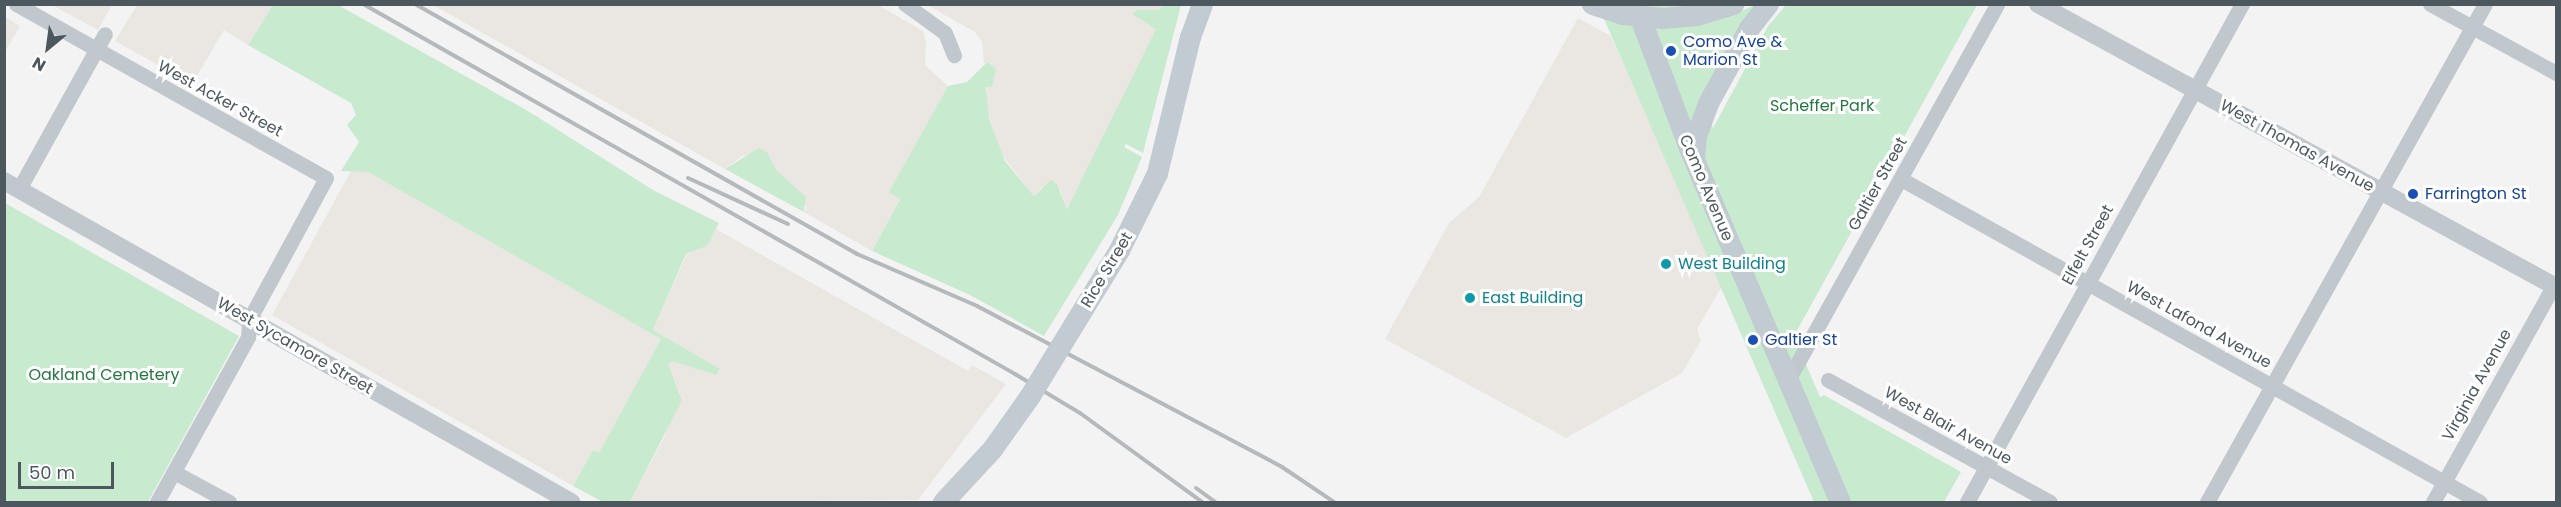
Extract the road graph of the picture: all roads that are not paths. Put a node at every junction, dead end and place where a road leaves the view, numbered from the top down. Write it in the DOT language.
graph roads {
  1 [pos="16,4"];
  2 [pos="905,4"];
  3 [pos="1202,4"];
  4 [pos="1592,4"];
  5 [pos="1733,4"];
  6 [pos="1768,4"];
  7 [pos="1997,4"];
  8 [pos="2038,4"];
  9 [pos="2242,4"];
  10 [pos="2430,4"];
  11 [pos="2486,4"];
  12 [pos="1638,10"];
  13 [pos="2473,28"];
  14 [pos="105,34"];
  15 [pos="97,51"];
  16 [pos="954,55"];
  17 [pos="2556,73"];
  18 [pos="2194,90"];
  19 [pos="1694,161"];
  20 [pos="1901,179"];
  21 [pos="12,185"];
  22 [pos="2381,192"];
  23 [pos="2087,284"];
  24 [pos="2555,286"];
  25 [pos="249,320"];
  26 [pos="1788,380"];
  27 [pos="1828,380"];
  28 [pos="2272,386"];
  29 [pos="1987,467"];
  30 [pos="174,471"];
  31 [pos="2444,482"];
  32 [pos="560,500"];
  33 [pos="157,502"];
  34 [pos="229,502"];
  35 [pos="944,502"];
  36 [pos="1840,502"];
  37 [pos="1967,502"];
  38 [pos="2050,502"];
  39 [pos="2207,502"];
  40 [pos="2433,502"];
  41 [pos="2480,502"];
  1 -- 15 [label="street, West Acker Street"];
  2 -- 16 [label="street"];
  3 -- 35 [label="main road, Rice Street, bridge"];
  4 -- 12 [label="main road"];
  5 -- 12 [label="main road"];
  6 -- 19 [label="main road"];
  7 -- 20 [label="street, Galtier Street"];
  8 -- 18 [label="street, West Thomas Avenue"];
  9 -- 18 [label="street, Elfelt Street"];
  10 -- 13 [label="street"];
  11 -- 13 [label="street"];
  12 -- 19 [label="main road, Como Avenue"];
  13 -- 17 [label="street"];
  13 -- 22 [label="street"];
  14 -- 15 [label="street"];
  15 -- 21 [label="street"];
  15 -- 25 [label="street, West Acker Street"];
  18 -- 22 [label="street, West Thomas Avenue"];
  18 -- 23 [label="street, Elfelt Street"];
  19 -- 26 [label="main road, Como Avenue"];
  20 -- 23 [label="street, West Lafond Avenue"];
  20 -- 26 [label="street, Galtier Street"];
  21 -- 25 [label="street, West Sycamore Street"];
  22 -- 24 [label="street, West Thomas Avenue"];
  22 -- 28 [label="street"];
  23 -- 28 [label="street, West Lafond Avenue"];
  23 -- 29 [label="street, Elfelt Street"];
  24 -- 31 [label="street, Virginia Avenue"];
  25 -- 30 [label="street"];
  25 -- 32 [label="street, West Sycamore Street"];
  26 -- 36 [label="main road, Como Avenue"];
  27 -- 29 [label="street, West Blair Avenue"];
  28 -- 31 [label="street, West Lafond Avenue"];
  28 -- 39 [label="street"];
  29 -- 37 [label="street, Elfelt Street"];
  29 -- 38 [label="street, West Blair Avenue"];
  30 -- 33 [label="street"];
  30 -- 34 [label="street"];
  31 -- 40 [label="street, Virginia Avenue"];
  31 -- 41 [label="street, West Lafond Avenue"];
}
